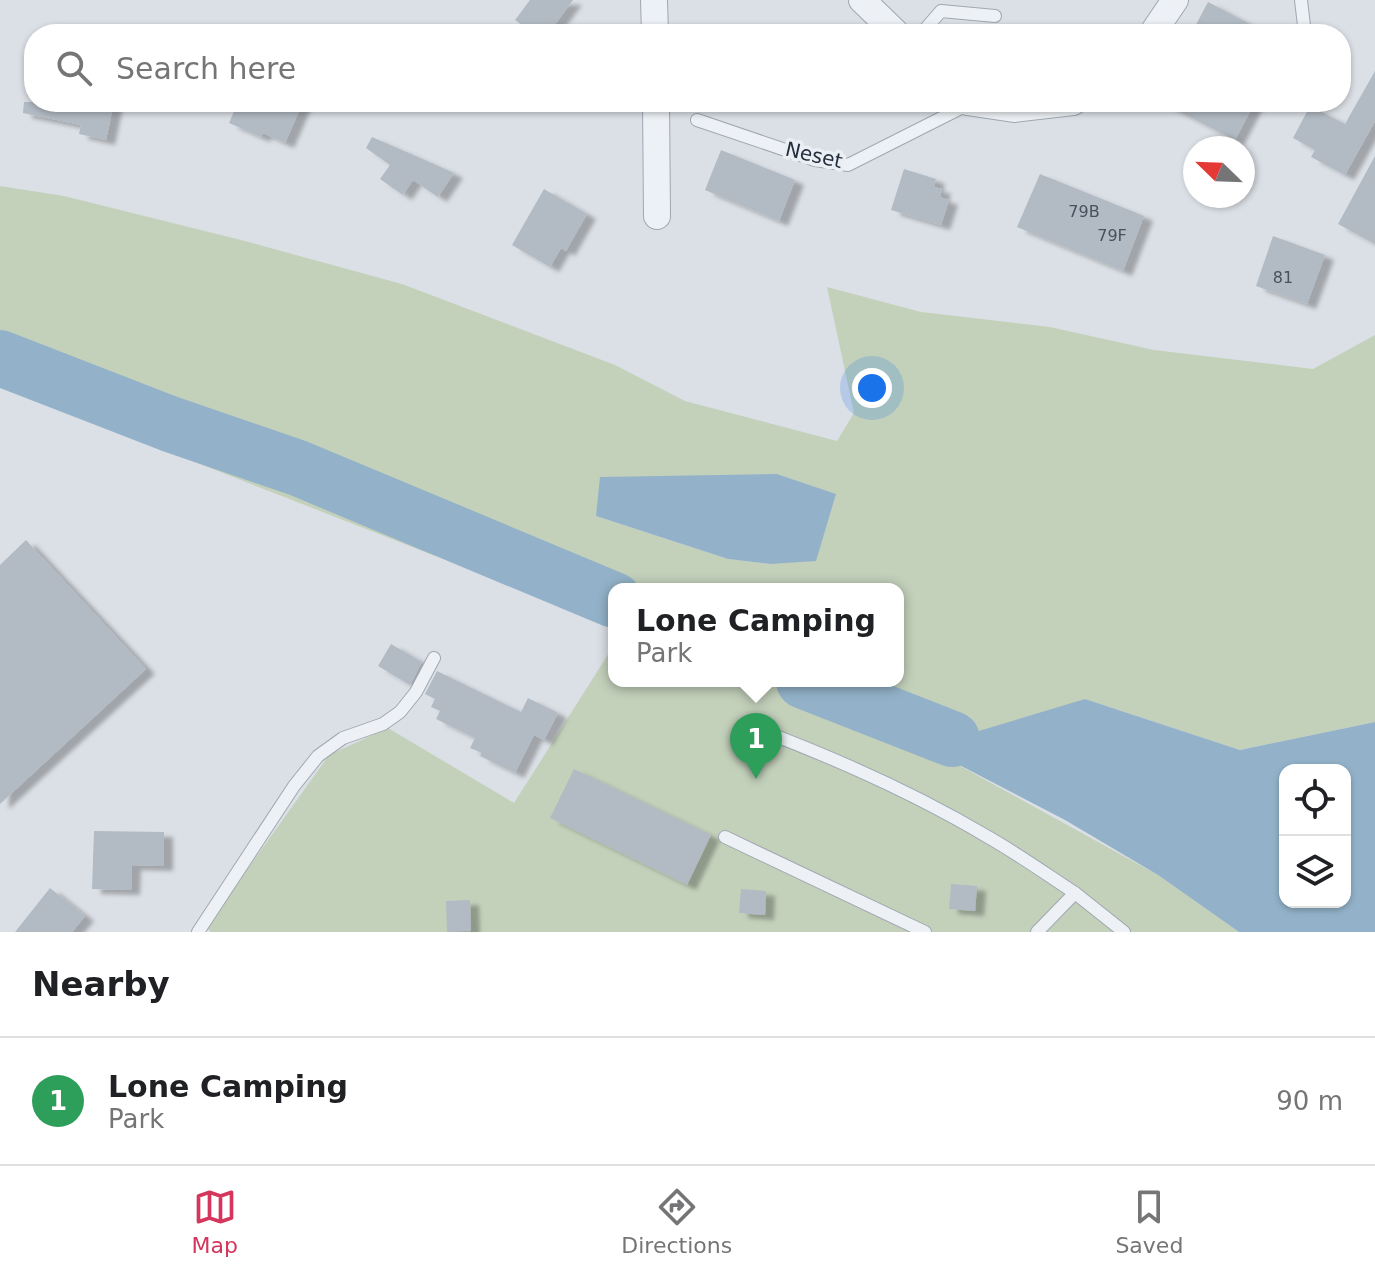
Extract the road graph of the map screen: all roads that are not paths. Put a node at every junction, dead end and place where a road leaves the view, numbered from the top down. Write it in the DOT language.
graph roads {
  1 [pos="654,0"];
  2 [pos="862,0"];
  3 [pos="1175,0"];
  4 [pos="1301,0"];
  5 [pos="995,16"];
  6 [pos="655,24"];
  7 [pos="887,24"];
  8 [pos="930,24"];
  9 [pos="1159,24"];
  10 [pos="1304,24"];
  11 [pos="656,112"];
  12 [pos="951,112"];
  13 [pos="697,120"];
  14 [pos="657,216"];
  15 [pos="434,658"];
  16 [pos="755,728"];
  17 [pos="725,837"];
  18 [pos="1075,893"];
  19 [pos="198,932"];
  20 [pos="925,932"];
  21 [pos="1037,932"];
  22 [pos="1124,932"];
  1 -- 6 [label="street"];
  2 -- 7 [label="street"];
  3 -- 9 [label="street"];
  4 -- 10 [label="lane"];
  5 -- 8 [label="lane"];
  11 -- 14 [label="street"];
  12 -- 13 [label="lane, Neset"];
  15 -- 19 [label="lane"];
  16 -- 18 [label="lane"];
  17 -- 20 [label="lane"];
  18 -- 21 [label="lane"];
  18 -- 22 [label="lane"];
}
